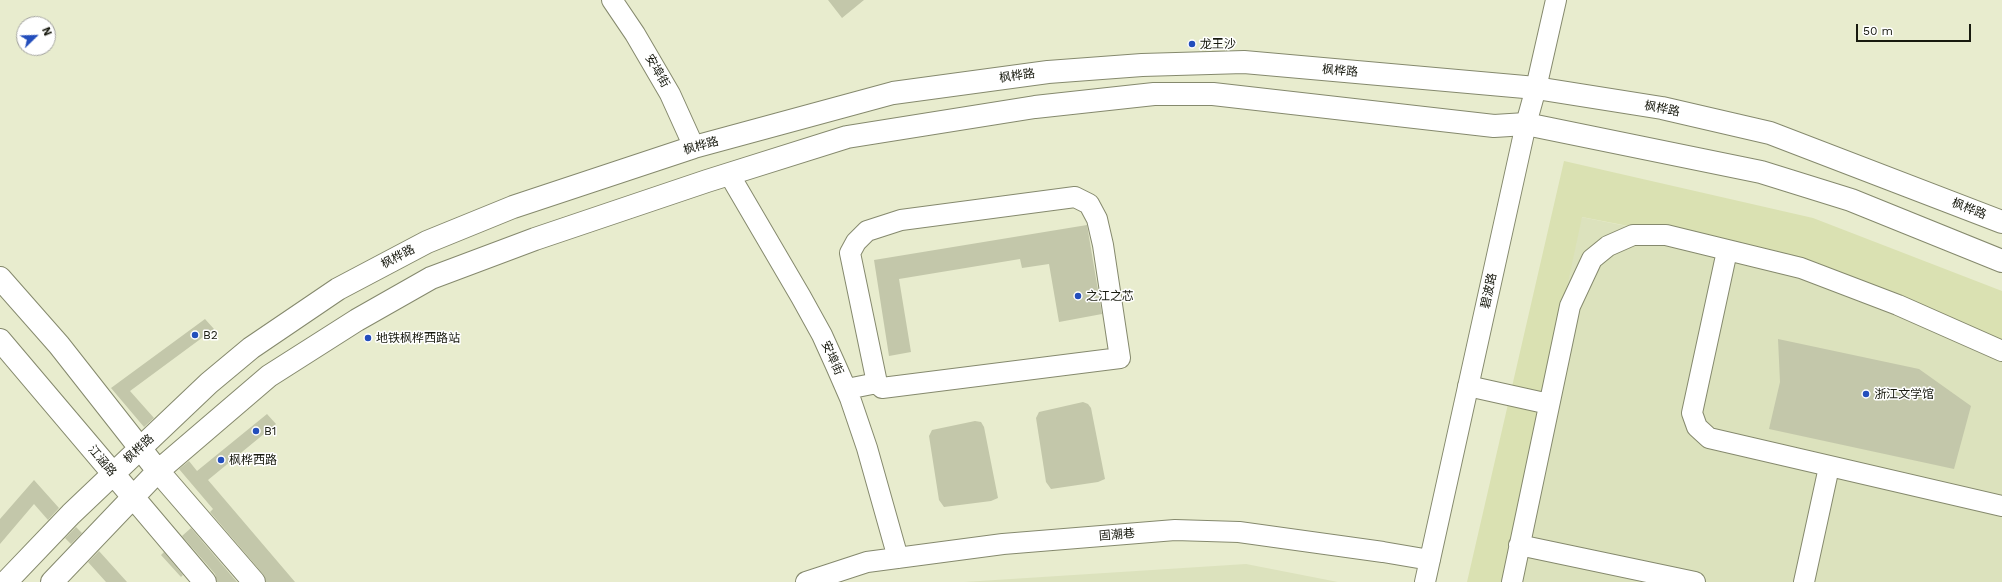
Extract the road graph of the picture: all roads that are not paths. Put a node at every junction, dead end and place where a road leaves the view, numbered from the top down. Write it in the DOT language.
graph roads {
  1 [pos="612,0"];
  2 [pos="1556,0"];
  3 [pos="1536,88"];
  4 [pos="1526,124"];
  5 [pos="694,147"];
  6 [pos="729,174"];
  7 [pos="2002,222"];
  8 [pos="1727,250"];
  9 [pos="2002,261"];
  10 [pos="0,278"];
  11 [pos="0,340"];
  12 [pos="2002,351"];
  13 [pos="877,383"];
  14 [pos="1468,386"];
  15 [pos="846,389"];
  16 [pos="1549,404"];
  17 [pos="140,448"];
  18 [pos="1829,467"];
  19 [pos="158,471"];
  20 [pos="113,474"];
  21 [pos="132,497"];
  22 [pos="2002,506"];
  23 [pos="1520,545"];
  24 [pos="898,558"];
  25 [pos="1430,560"];
  26 [pos="6,582"];
  27 [pos="52,582"];
  28 [pos="205,582"];
  29 [pos="254,582"];
  30 [pos="806,582"];
  31 [pos="1425,582"];
  32 [pos="1512,582"];
  33 [pos="1695,582"];
  34 [pos="1804,582"];
  1 -- 5 [label="street, 安埠街"];
  2 -- 3 [label="street, 碧波路"];
  3 -- 4 [label="street, 碧波路"];
  3 -- 5 [label="main road, 枫桦路"];
  3 -- 7 [label="main road, 枫桦路"];
  4 -- 6 [label="main road"];
  4 -- 9 [label="main road"];
  4 -- 14 [label="street, 碧波路"];
  5 -- 17 [label="main road, 枫桦路"];
  6 -- 15 [label="street, 安埠街"];
  6 -- 19 [label="main road"];
  8 -- 12 [label="street"];
  8 -- 16 [label="street"];
  8 -- 18 [label="street"];
  10 -- 17 [label="main road"];
  11 -- 20 [label="main road, 江涵路"];
  13 -- 13 [label="street"];
  13 -- 15 [label="street"];
  14 -- 16 [label="street"];
  14 -- 25 [label="street, 碧波路"];
  15 -- 24 [label="street, 安埠街"];
  16 -- 23 [label="street"];
  17 -- 19 [label="main road"];
  17 -- 20 [label="main road, 枫桦路"];
  18 -- 22 [label="street"];
  18 -- 34 [label="street"];
  19 -- 21 [label="main road"];
  19 -- 29 [label="main road"];
  20 -- 21 [label="main road, 江涵路"];
  20 -- 26 [label="main road"];
  21 -- 27 [label="main road"];
  21 -- 28 [label="main road, 江涵路"];
  23 -- 32 [label="street"];
  23 -- 33 [label="street"];
  24 -- 25 [label="street, 固潮巷"];
  24 -- 30 [label="street, 固潮巷"];
  25 -- 31 [label="street, 碧波路"];
}
